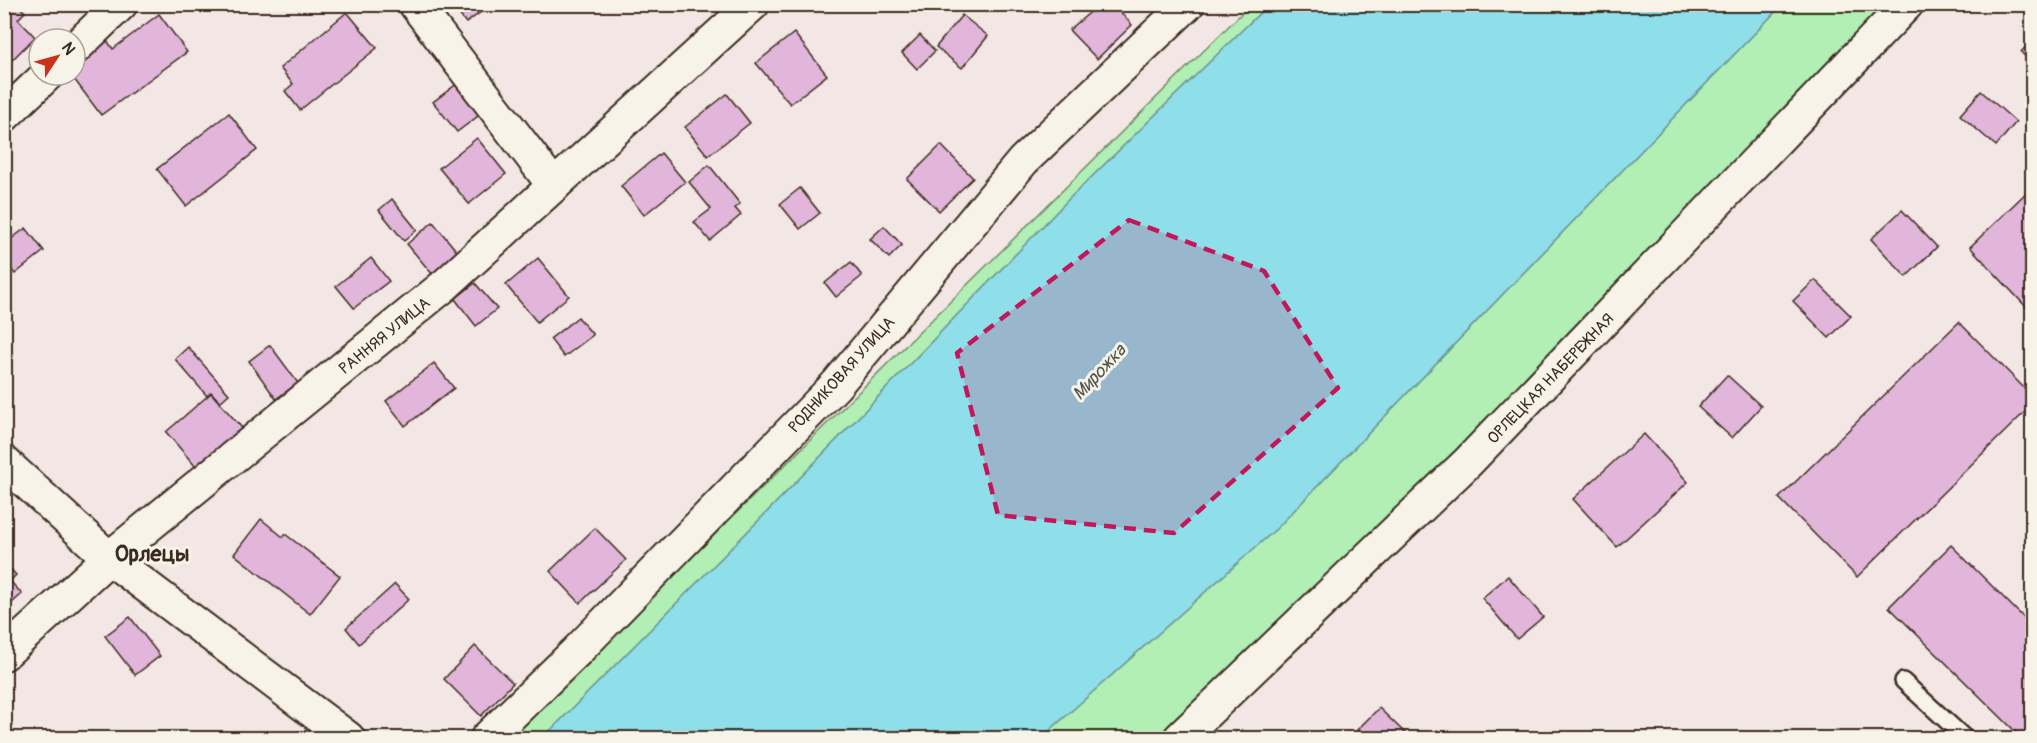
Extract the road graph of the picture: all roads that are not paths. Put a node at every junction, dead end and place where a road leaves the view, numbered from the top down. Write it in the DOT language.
graph roads {
  1 [pos="121,4"];
  2 [pos="415,4"];
  3 [pos="753,4"];
  4 [pos="1188,4"];
  5 [pos="1907,4"];
  6 [pos="87,37"];
  7 [pos="34,87"];
  8 [pos="4,116"];
  9 [pos="554,186"];
  10 [pos="4,462"];
  11 [pos="109,558"];
  12 [pos="4,654"];
  13 [pos="1903,681"];
  14 [pos="348,738"];
  15 [pos="487,738"];
  16 [pos="1180,738"];
  17 [pos="1965,738"];
  1 -- 6 [label="street"];
  2 -- 9 [label="street"];
  3 -- 9 [label="street, РАННЯЯ УЛИЦА"];
  4 -- 15 [label="street, РОДНИКОВАЯ УЛИЦА"];
  5 -- 16 [label="street, ОРЛЕЦКАЯ НАБЕРЕЖНАЯ"];
  7 -- 8 [label="street"];
  9 -- 11 [label="street, РАННЯЯ УЛИЦА"];
  10 -- 11 [label="street"];
  11 -- 12 [label="street, РАННЯЯ УЛИЦА"];
  11 -- 14 [label="street"];
  13 -- 17 [label="lane"];
}
